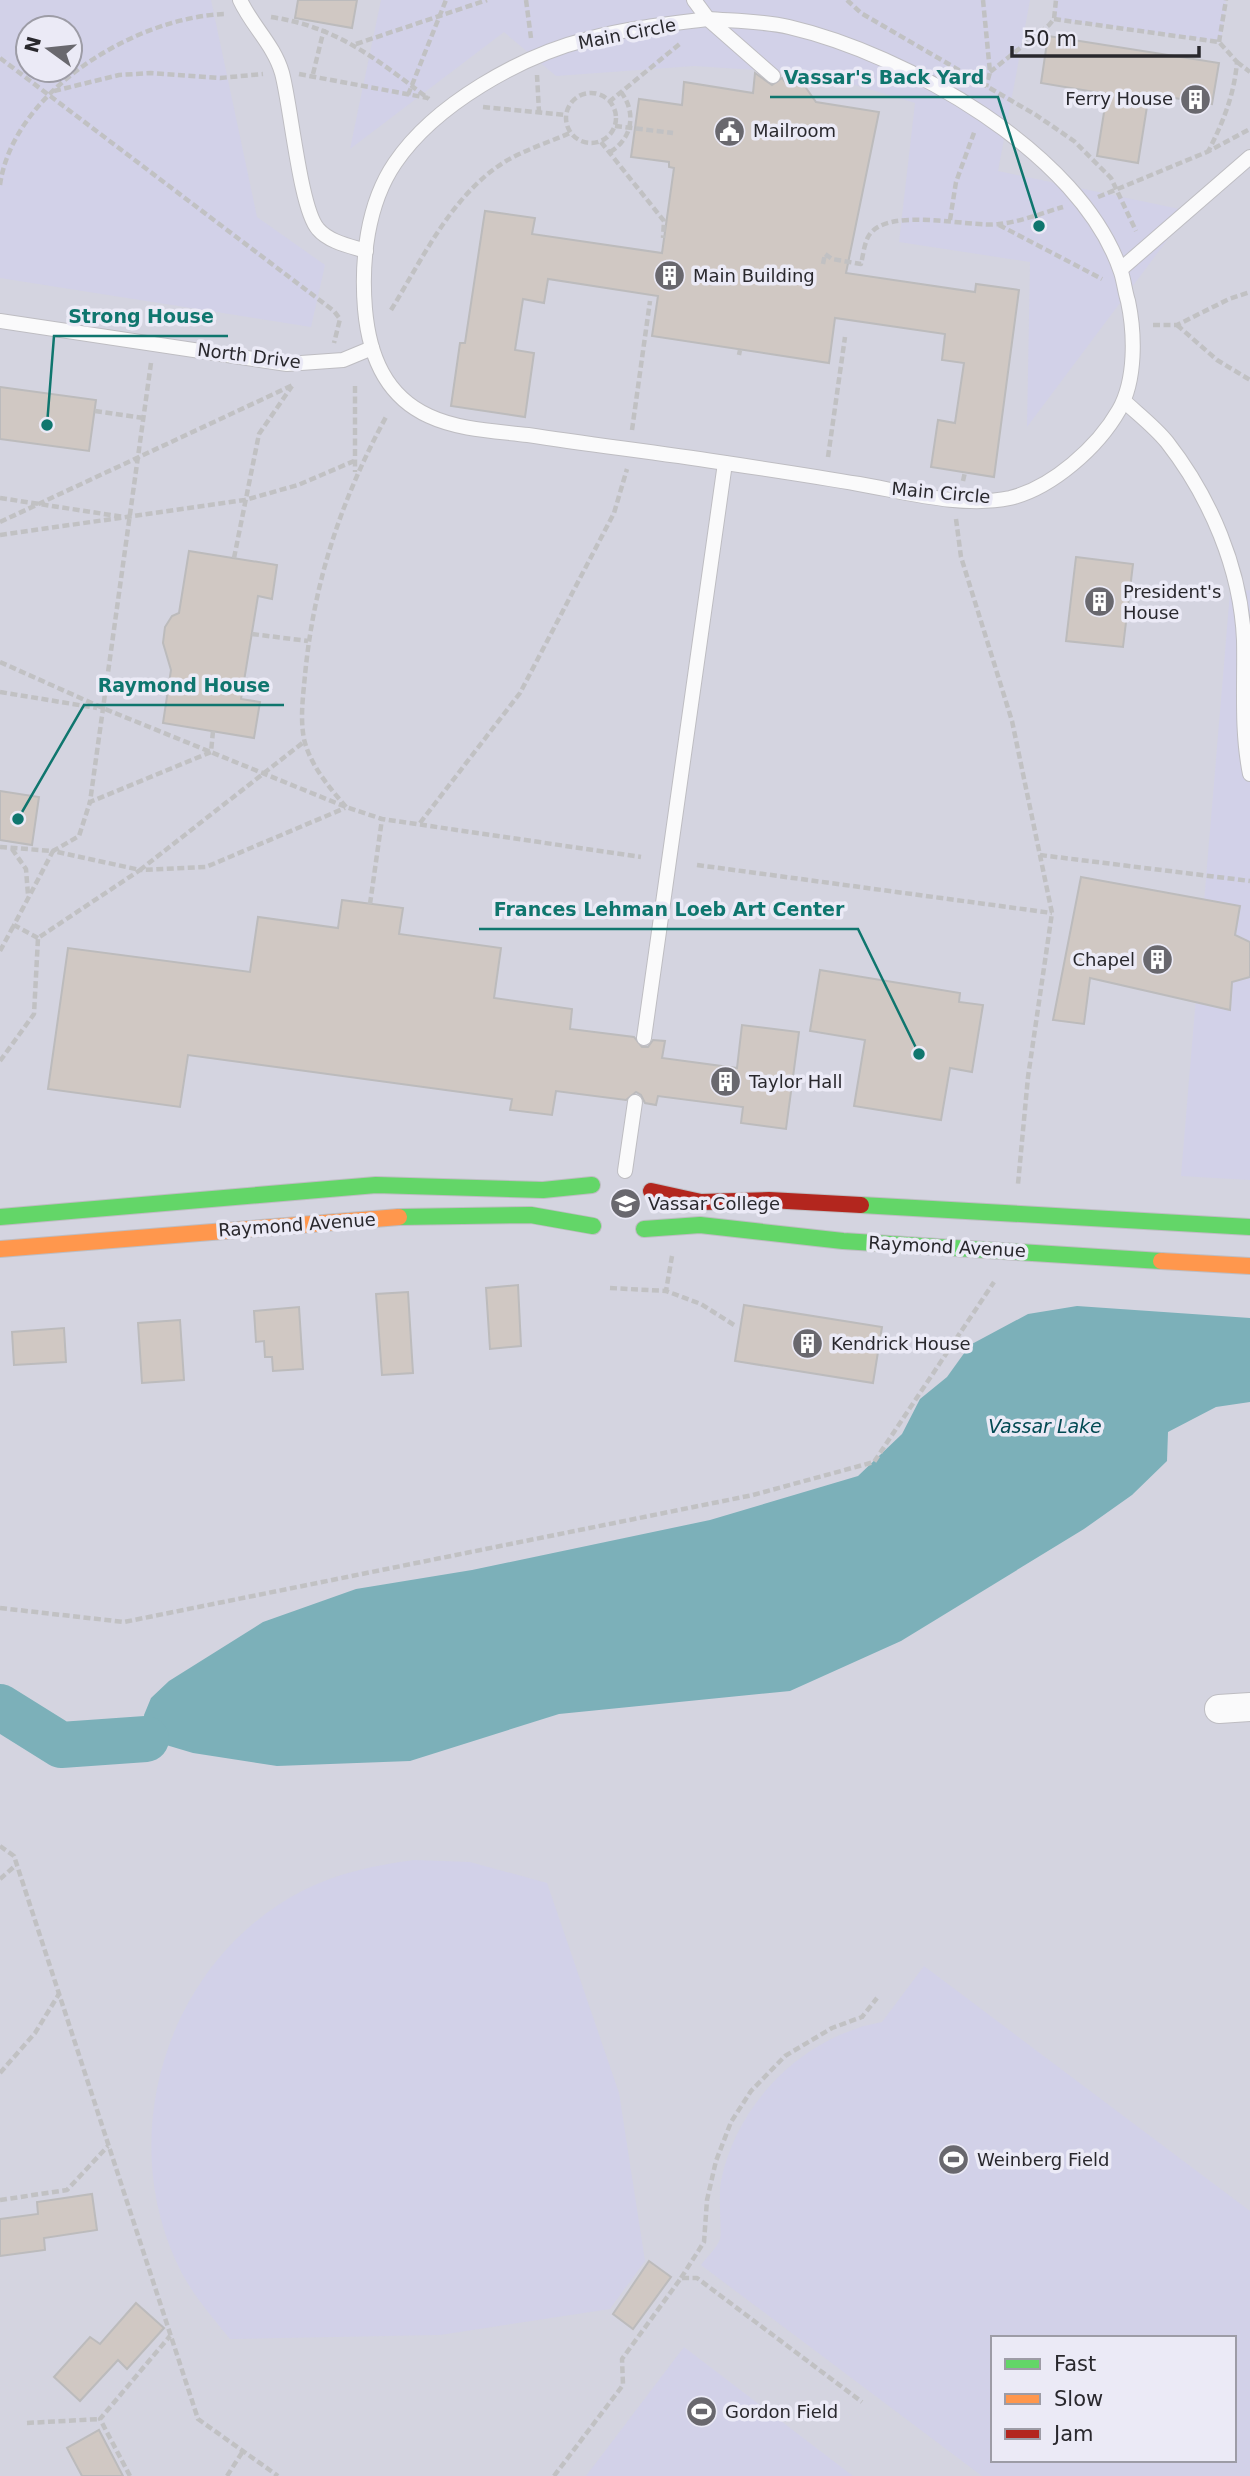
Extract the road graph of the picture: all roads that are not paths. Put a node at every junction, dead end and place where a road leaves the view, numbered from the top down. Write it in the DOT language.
graph roads {
  1 [pos="240,0"];
  2 [pos="694,0"];
  3 [pos="708,19"];
  4 [pos="773,76"];
  5 [pos="1250,157"];
  6 [pos="366,251"];
  7 [pos="1121,269"];
  8 [pos="0,321"];
  9 [pos="372,348"];
  10 [pos="1124,401"];
  11 [pos="725,463"];
  12 [pos="1250,774"];
  13 [pos="644,1038"];
  14 [pos="635,1102"];
  15 [pos="625,1171"];
  16 [pos="592,1185"];
  17 [pos="651,1191"];
  18 [pos="0,1217"];
  19 [pos="1250,1227"];
  20 [pos="938,1228"];
  21 [pos="644,1229"];
  22 [pos="625,1238"];
  23 [pos="0,1249"];
  24 [pos="1250,1266"];
  25 [pos="1250,1707"];
  26 [pos="1219,1710"];
  1 -- 6 [label="lane"];
  2 -- 3 [label="lane"];
  3 -- 4 [label="lane"];
  3 -- 6 [label="lane, Main Circle"];
  3 -- 7 [label="lane, Main Circle"];
  5 -- 7 [label="lane"];
  6 -- 9 [label="lane, Main Circle"];
  7 -- 10 [label="lane, Main Circle"];
  8 -- 9 [label="lane, North Drive"];
  9 -- 11 [label="lane, Main Circle"];
  10 -- 11 [label="lane, Main Circle"];
  10 -- 12 [label="lane"];
  11 -- 13 [label="lane"];
  14 -- 15 [label="lane"];
  15 -- 16 [label="main road, Raymond Avenue"];
  15 -- 17 [label="main road, Raymond Avenue"];
  16 -- 18 [label="main road, Raymond Avenue"];
  16 -- 23 [label="main road, Raymond Avenue"];
  17 -- 20 [label="main road, Raymond Avenue"];
  17 -- 21 [label="main road"];
  19 -- 20 [label="main road, Raymond Avenue"];
  20 -- 21 [label="main road, Raymond Avenue"];
  20 -- 24 [label="main road, Raymond Avenue"];
  21 -- 22 [label="main road, Raymond Avenue"];
  25 -- 26 [label="street"];
}
